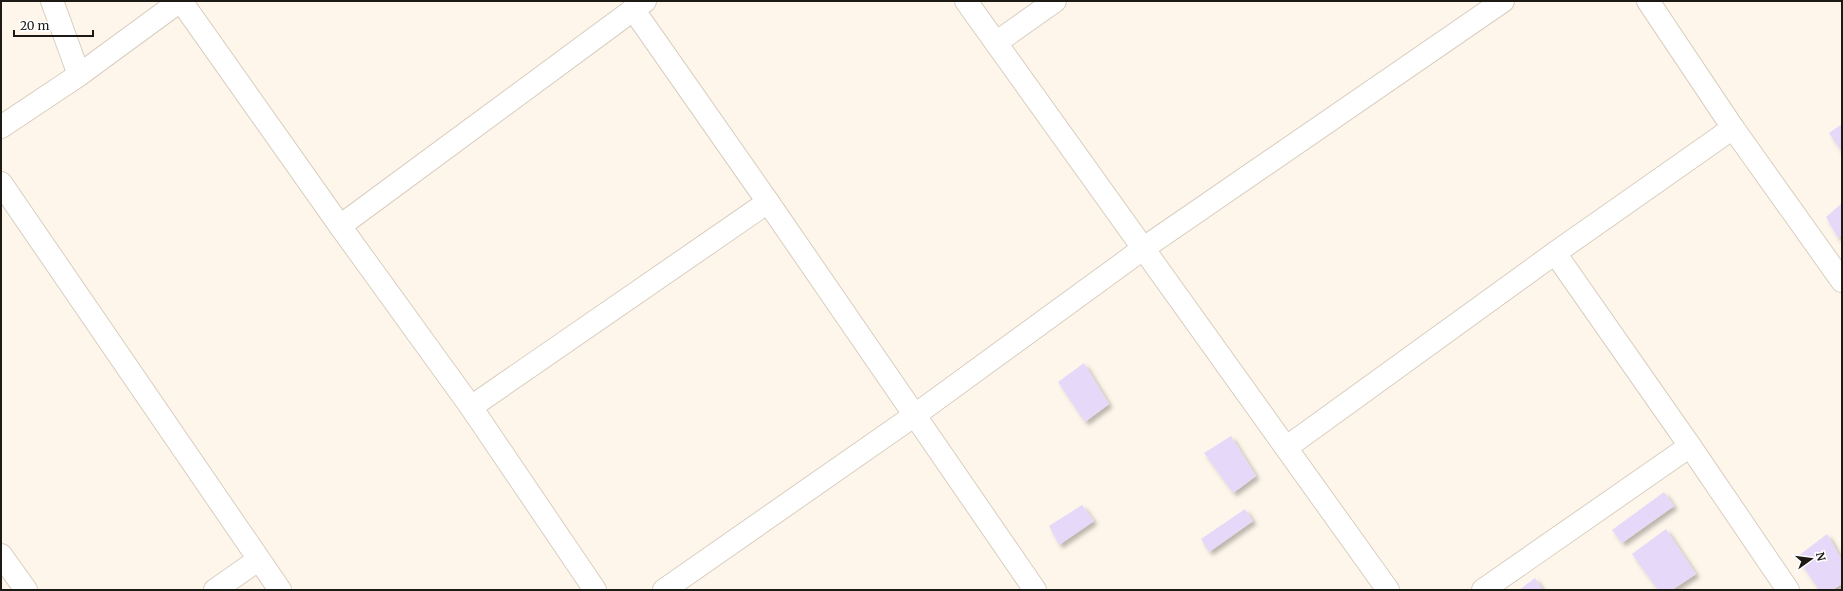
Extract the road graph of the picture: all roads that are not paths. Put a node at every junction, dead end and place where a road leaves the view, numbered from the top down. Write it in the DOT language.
graph roads {
  1 [pos="52,1"];
  2 [pos="180,1"];
  3 [pos="966,1"];
  4 [pos="1055,1"];
  5 [pos="1503,1"];
  6 [pos="1648,1"];
  7 [pos="639,5"];
  8 [pos="997,42"];
  9 [pos="79,75"];
  10 [pos="1,127"];
  11 [pos="1733,128"];
  12 [pos="1,183"];
  13 [pos="768,202"];
  14 [pos="340,226"];
  15 [pos="1144,248"];
  16 [pos="1555,253"];
  17 [pos="1842,281"];
  18 [pos="470,407"];
  19 [pos="915,415"];
  20 [pos="1690,446"];
  21 [pos="1287,447"];
  22 [pos="1,555"];
  23 [pos="258,560"];
  24 [pos="26,590"];
  25 [pos="215,590"];
  26 [pos="280,590"];
  27 [pos="595,590"];
  28 [pos="664,590"];
  29 [pos="1035,590"];
  30 [pos="1388,590"];
  31 [pos="1483,590"];
  32 [pos="1788,590"];
  1 -- 9 [label="street"];
  2 -- 9 [label="street"];
  2 -- 14 [label="street"];
  3 -- 8 [label="street"];
  4 -- 8 [label="street"];
  5 -- 15 [label="street"];
  6 -- 11 [label="street"];
  7 -- 13 [label="street"];
  7 -- 14 [label="street"];
  8 -- 15 [label="street"];
  9 -- 10 [label="street"];
  11 -- 16 [label="street"];
  11 -- 17 [label="street"];
  12 -- 23 [label="street"];
  13 -- 18 [label="street"];
  13 -- 19 [label="street"];
  14 -- 18 [label="street"];
  15 -- 19 [label="street"];
  15 -- 21 [label="street"];
  16 -- 20 [label="street"];
  16 -- 21 [label="street"];
  18 -- 27 [label="street"];
  19 -- 28 [label="street"];
  19 -- 29 [label="street"];
  20 -- 31 [label="street"];
  20 -- 32 [label="street"];
  21 -- 30 [label="street"];
  22 -- 24 [label="street"];
  23 -- 25 [label="street"];
  23 -- 26 [label="street"];
}
